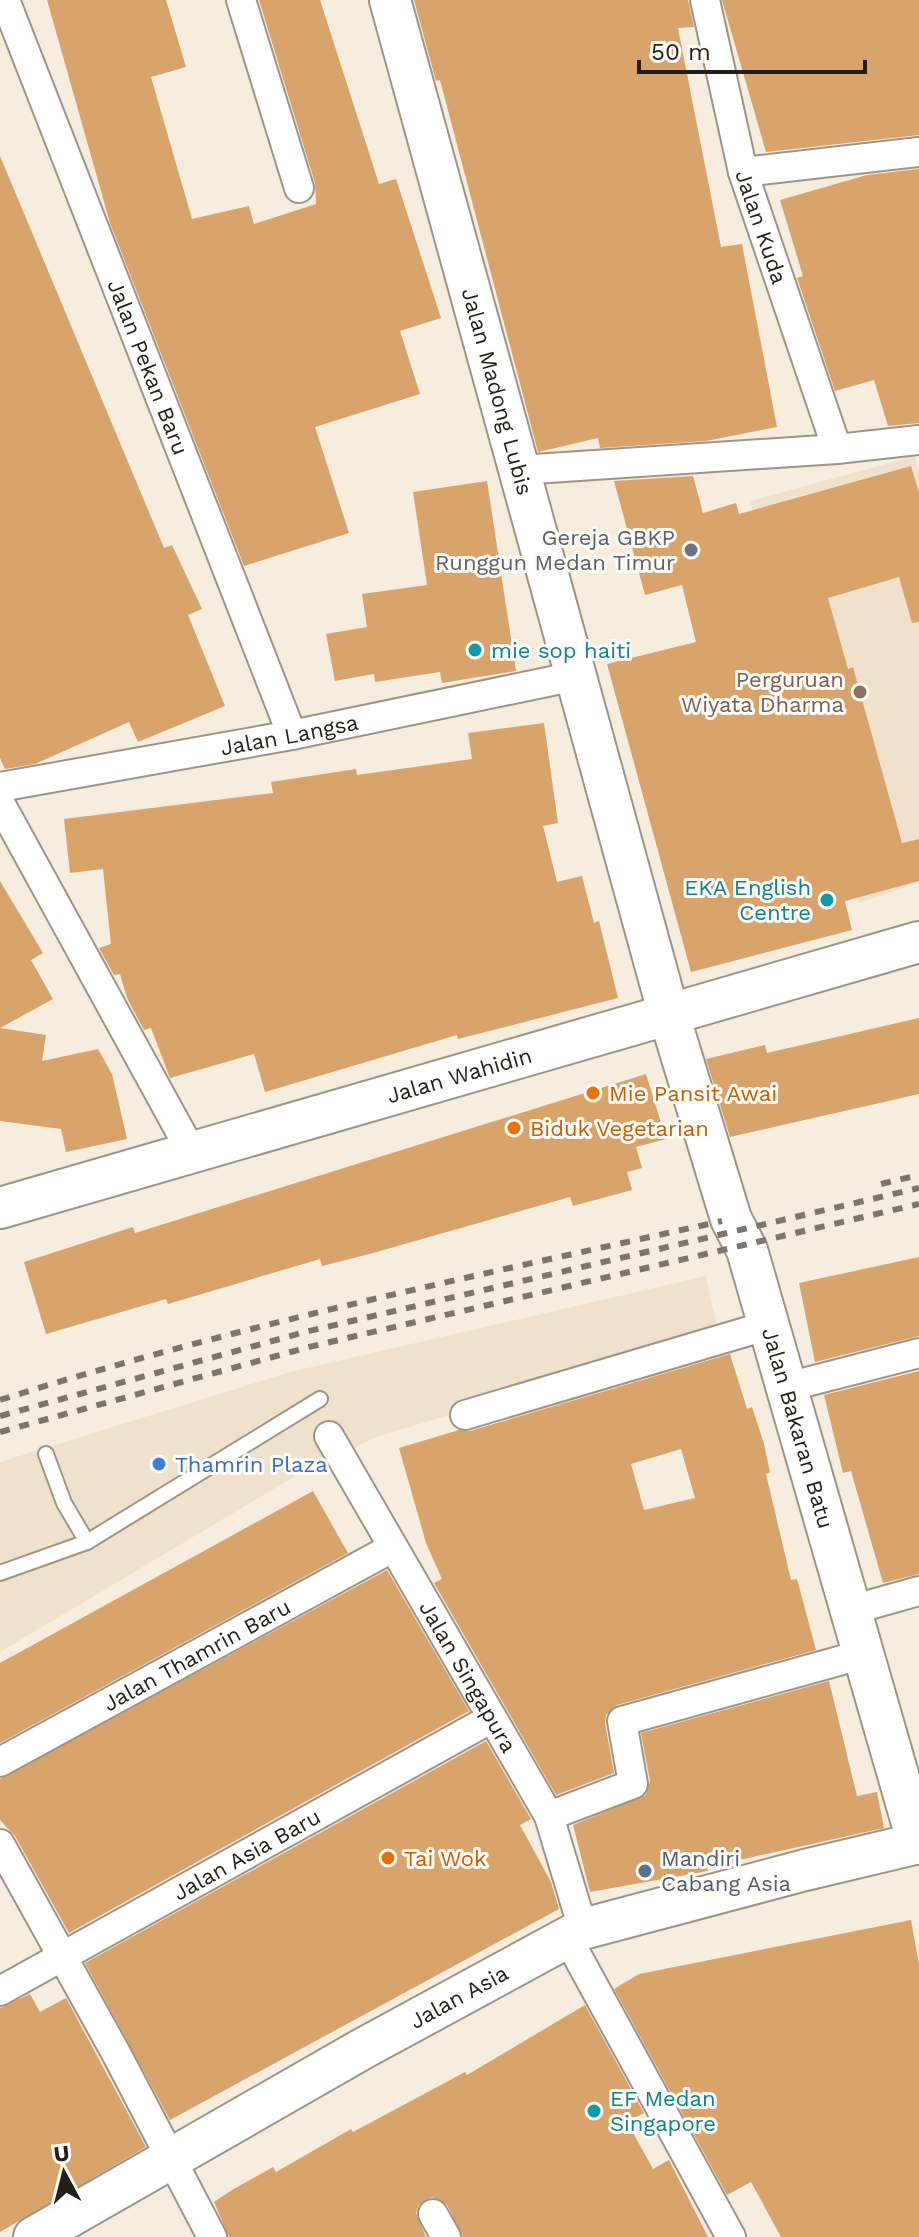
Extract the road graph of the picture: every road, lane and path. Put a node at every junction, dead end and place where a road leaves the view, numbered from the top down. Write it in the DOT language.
graph roads {
  1 [pos="5,0"];
  2 [pos="241,0"];
  3 [pos="390,0"];
  4 [pos="705,0"];
  5 [pos="919,152"];
  6 [pos="743,172"];
  7 [pos="299,188"];
  8 [pos="919,440"];
  9 [pos="837,449"];
  10 [pos="519,470"];
  11 [pos="576,676"];
  12 [pos="292,735"];
  13 [pos="0,787"];
  14 [pos="0,803"];
  15 [pos="919,942"];
  16 [pos="669,1015"];
  17 [pos="191,1151"];
  18 [pos="0,1208"];
  19 [pos="769,1325"];
  20 [pos="919,1353"];
  21 [pos="787,1387"];
  22 [pos="320,1399"];
  23 [pos="465,1415"];
  24 [pos="329,1436"];
  25 [pos="46,1454"];
  26 [pos="87,1542"];
  27 [pos="392,1548"];
  28 [pos="0,1573"];
  29 [pos="919,1591"];
  30 [pos="851,1610"];
  31 [pos="864,1654"];
  32 [pos="492,1718"];
  33 [pos="0,1762"];
  34 [pos="549,1816"];
  35 [pos="0,1844"];
  36 [pos="919,1844"];
  37 [pos="576,1934"];
  38 [pos="63,1956"];
  39 [pos="0,1991"];
  40 [pos="172,2158"];
  41 [pos="34,2237"];
  42 [pos="212,2237"];
  43 [pos="731,2237"];
  1 -- 12 [label="street, Jalan Pekan Baru"];
  2 -- 7 [label="street"];
  3 -- 10 [label="street, Jalan Madong Lubis"];
  4 -- 6 [label="street, Jalan Kuda"];
  5 -- 6 [label="street"];
  6 -- 9 [label="street, Jalan Kuda"];
  8 -- 9 [label="street"];
  9 -- 10 [label="street"];
  10 -- 11 [label="street, Jalan Madong Lubis"];
  11 -- 12 [label="street, Jalan Langsa"];
  11 -- 16 [label="street, Jalan Madong Lubis"];
  12 -- 13 [label="street, Jalan Langsa"];
  14 -- 17 [label="street"];
  15 -- 16 [label="street, Jalan Wahidin"];
  16 -- 17 [label="street, Jalan Wahidin"];
  16 -- 19 [label="street, Jalan Bakaran Batu"];
  17 -- 18 [label="street, Jalan Wahidin"];
  19 -- 21 [label="street, Jalan Bakaran Batu"];
  19 -- 23 [label="street"];
  20 -- 21 [label="street"];
  21 -- 30 [label="street, Jalan Bakaran Batu"];
  22 -- 26 [label="lane"];
  24 -- 27 [label="street, Jalan Singapura"];
  25 -- 26 [label="lane"];
  26 -- 28 [label="lane"];
  27 -- 32 [label="street, Jalan Singapura"];
  27 -- 33 [label="street, Jalan Thamrin Baru"];
  29 -- 30 [label="street"];
  30 -- 31 [label="street, Jalan Bakaran Batu"];
  31 -- 34 [label="street"];
  31 -- 36 [label="street, Jalan Bakaran Batu"];
  32 -- 34 [label="street, Jalan Singapura"];
  32 -- 38 [label="street, Jalan Asia Baru"];
  34 -- 37 [label="street, Jalan Singapura"];
  35 -- 38 [label="street"];
  36 -- 37 [label="street, Jalan Asia"];
  37 -- 40 [label="street, Jalan Asia"];
  37 -- 43 [label="street, Jalan Singapura"];
  38 -- 39 [label="street, Jalan Asia Baru"];
  38 -- 40 [label="street"];
  40 -- 41 [label="street, Jalan Asia"];
  40 -- 42 [label="street"];
}
